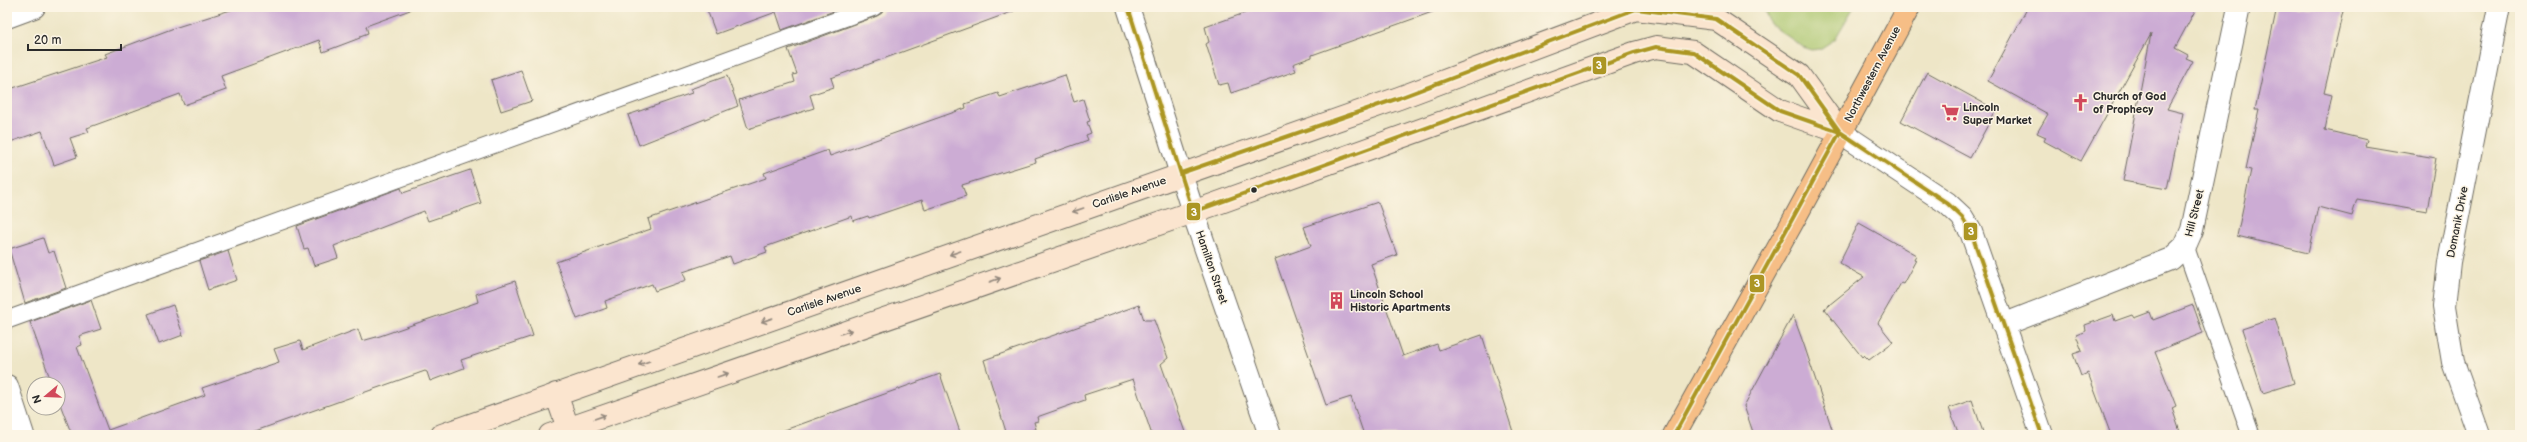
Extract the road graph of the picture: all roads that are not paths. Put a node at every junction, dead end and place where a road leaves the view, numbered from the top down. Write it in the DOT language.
graph roads {
  1 [pos="34,7"];
  2 [pos="874,7"];
  3 [pos="1128,7"];
  4 [pos="1909,7"];
  5 [pos="2239,7"];
  6 [pos="2499,7"];
  7 [pos="1638,8"];
  8 [pos="7,17"];
  9 [pos="1840,132"];
  10 [pos="1181,174"];
  11 [pos="1193,212"];
  12 [pos="2185,246"];
  13 [pos="7,320"];
  14 [pos="2003,325"];
  15 [pos="7,386"];
  16 [pos="556,394"];
  17 [pos="559,432"];
  18 [pos="22,435"];
  19 [pos="442,435"];
  20 [pos="1270,435"];
  21 [pos="1674,435"];
  22 [pos="2042,435"];
  23 [pos="2251,435"];
  24 [pos="2479,435"];
  1 -- 8 [label="street"];
  2 -- 13 [label="lane"];
  3 -- 10 [label="street, Hamilton Street"];
  4 -- 9 [label="main road, Northwestern Avenue"];
  5 -- 12 [label="street, Hill Street"];
  6 -- 24 [label="street, Domanik Drive"];
  7 -- 9 [label="street, Carlisle Avenue"];
  7 -- 10 [label="street, Carlisle Avenue"];
  9 -- 11 [label="street"];
  9 -- 14 [label="street"];
  9 -- 21 [label="main road, Northwestern Avenue"];
  10 -- 11 [label="street, Hamilton Street"];
  10 -- 16 [label="street, Carlisle Avenue, one-way"];
  17 -- 11 [label="street, one-way"];
  11 -- 20 [label="street, Hamilton Street"];
  12 -- 14 [label="street, Hill Street"];
  12 -- 23 [label="lane"];
  14 -- 22 [label="street"];
  15 -- 18 [label="street"];
  16 -- 17 [label="street"];
  16 -- 19 [label="street, Carlisle Avenue"];
}
